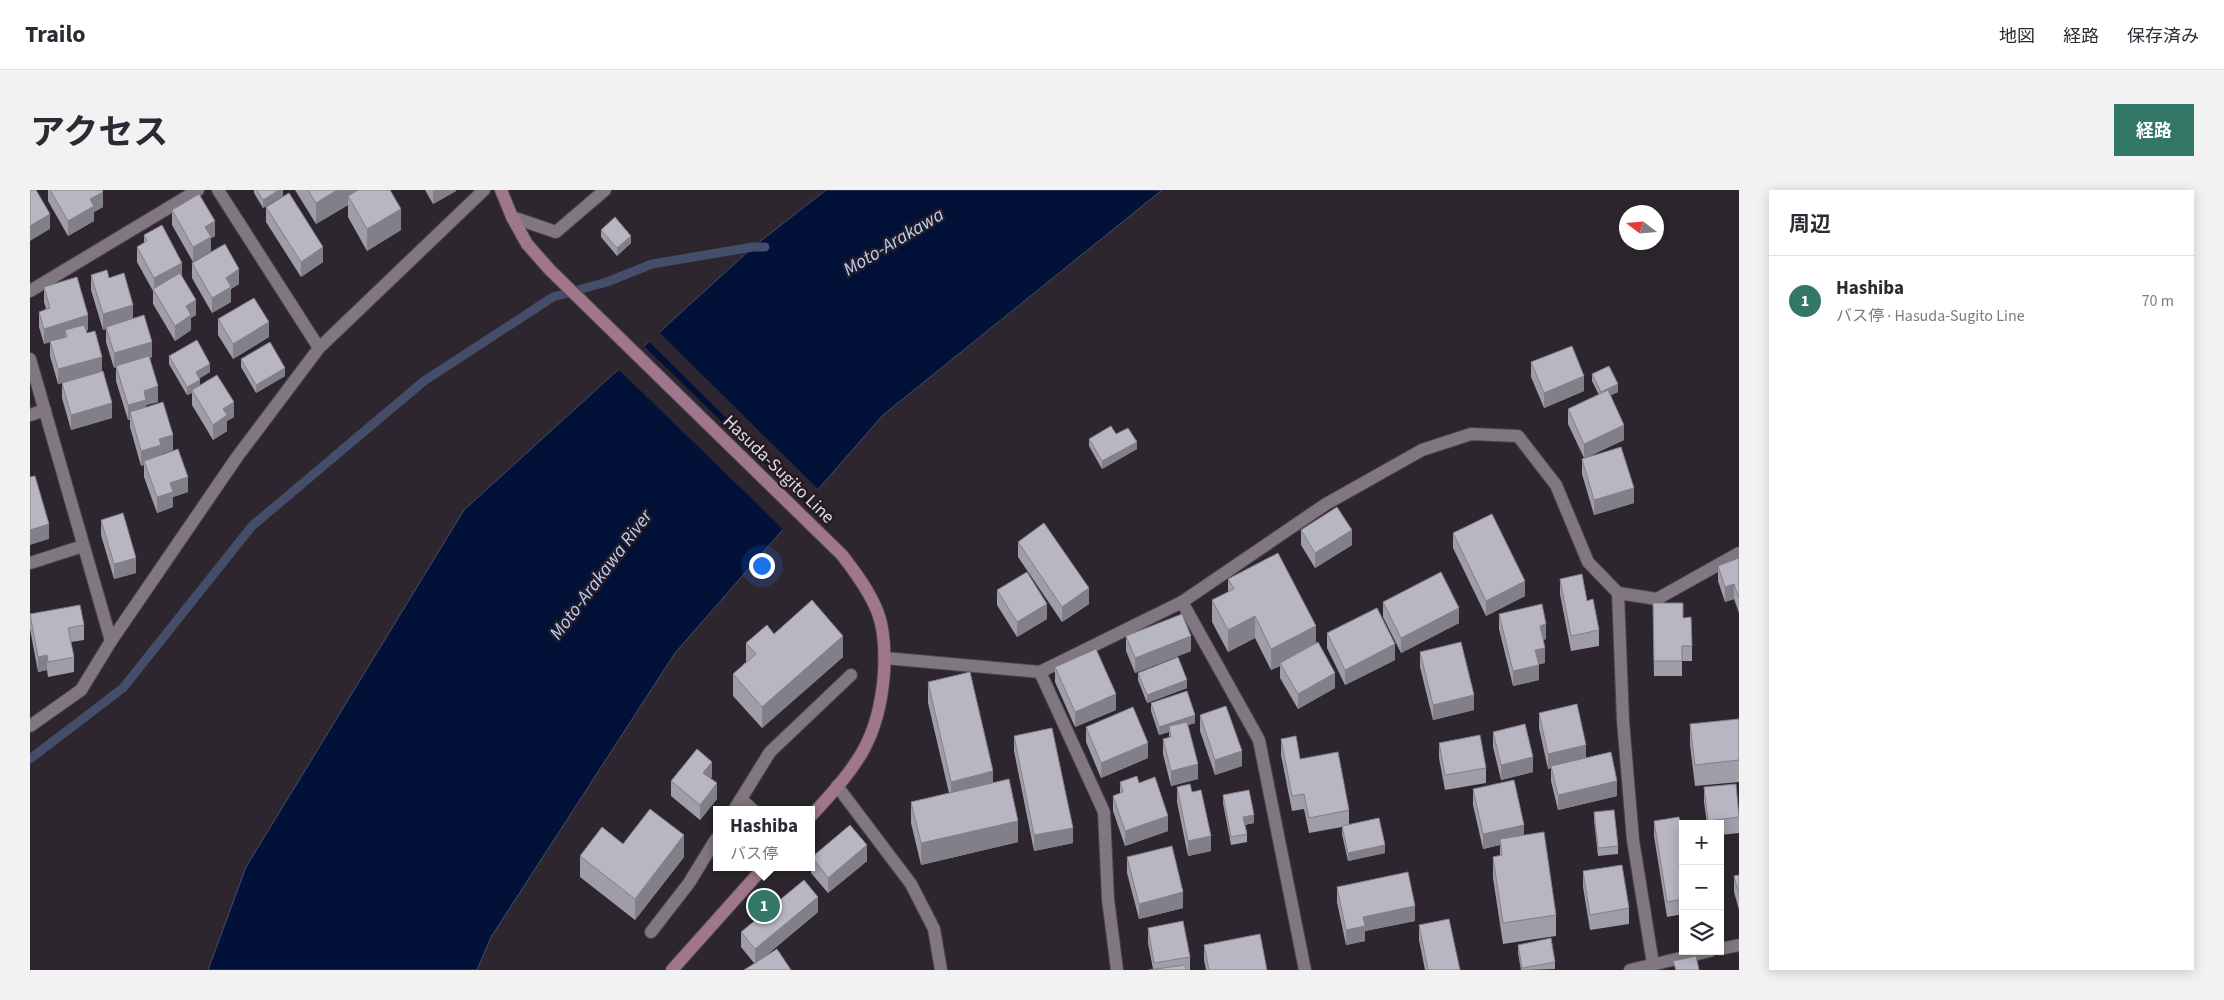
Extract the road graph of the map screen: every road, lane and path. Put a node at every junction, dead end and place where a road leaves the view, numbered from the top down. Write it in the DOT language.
graph roads {
  1 [pos="198,190"];
  2 [pos="218,190"];
  3 [pos="484,190"];
  4 [pos="501,190"];
  5 [pos="604,190"];
  6 [pos="512,217"];
  7 [pos="30,291"];
  8 [pos="319,348"];
  9 [pos="30,359"];
  10 [pos="45,410"];
  11 [pos="30,415"];
  12 [pos="83,546"];
  13 [pos="1739,553"];
  14 [pos="30,563"];
  15 [pos="1618,593"];
  16 [pos="1182,602"];
  17 [pos="111,641"];
  18 [pos="885,658"];
  19 [pos="1040,672"];
  20 [pos="851,675"];
  21 [pos="30,726"];
  22 [pos="838,786"];
  23 [pos="738,804"];
  24 [pos="815,811"];
  25 [pos="713,844"];
  26 [pos="760,871"];
  27 [pos="651,932"];
  28 [pos="1739,945"];
  29 [pos="1724,948"];
  30 [pos="1692,955"];
  31 [pos="1653,964"];
  32 [pos="672,970"];
  33 [pos="941,970"];
  34 [pos="1117,970"];
  35 [pos="1305,970"];
  36 [pos="1630,970"];
  1 -- 7 [label="street"];
  2 -- 8 [label="street"];
  3 -- 8 [label="street"];
  4 -- 6 [label="main road, Hasuda-Sugito Line"];
  5 -- 6 [label="street"];
  6 -- 18 [label="main road, Hasuda-Sugito Line"];
  8 -- 17 [label="street"];
  9 -- 10 [label="street"];
  10 -- 11 [label="street"];
  10 -- 12 [label="street"];
  12 -- 14 [label="street"];
  12 -- 17 [label="street"];
  13 -- 15 [label="street"];
  15 -- 16 [label="street"];
  15 -- 31 [label="street"];
  16 -- 19 [label="street"];
  16 -- 35 [label="street"];
  17 -- 21 [label="street"];
  18 -- 19 [label="street"];
  18 -- 22 [label="main road, Hasuda-Sugito Line"];
  19 -- 34 [label="street"];
  20 -- 23 [label="street"];
  22 -- 24 [label="main road, Hasuda-Sugito Line"];
  22 -- 33 [label="street"];
  25 -- 27 [label="street"];
  26 -- 32 [label="main road"];
  28 -- 29 [label="street"];
  30 -- 31 [label="street"];
  31 -- 36 [label="street"];
}
